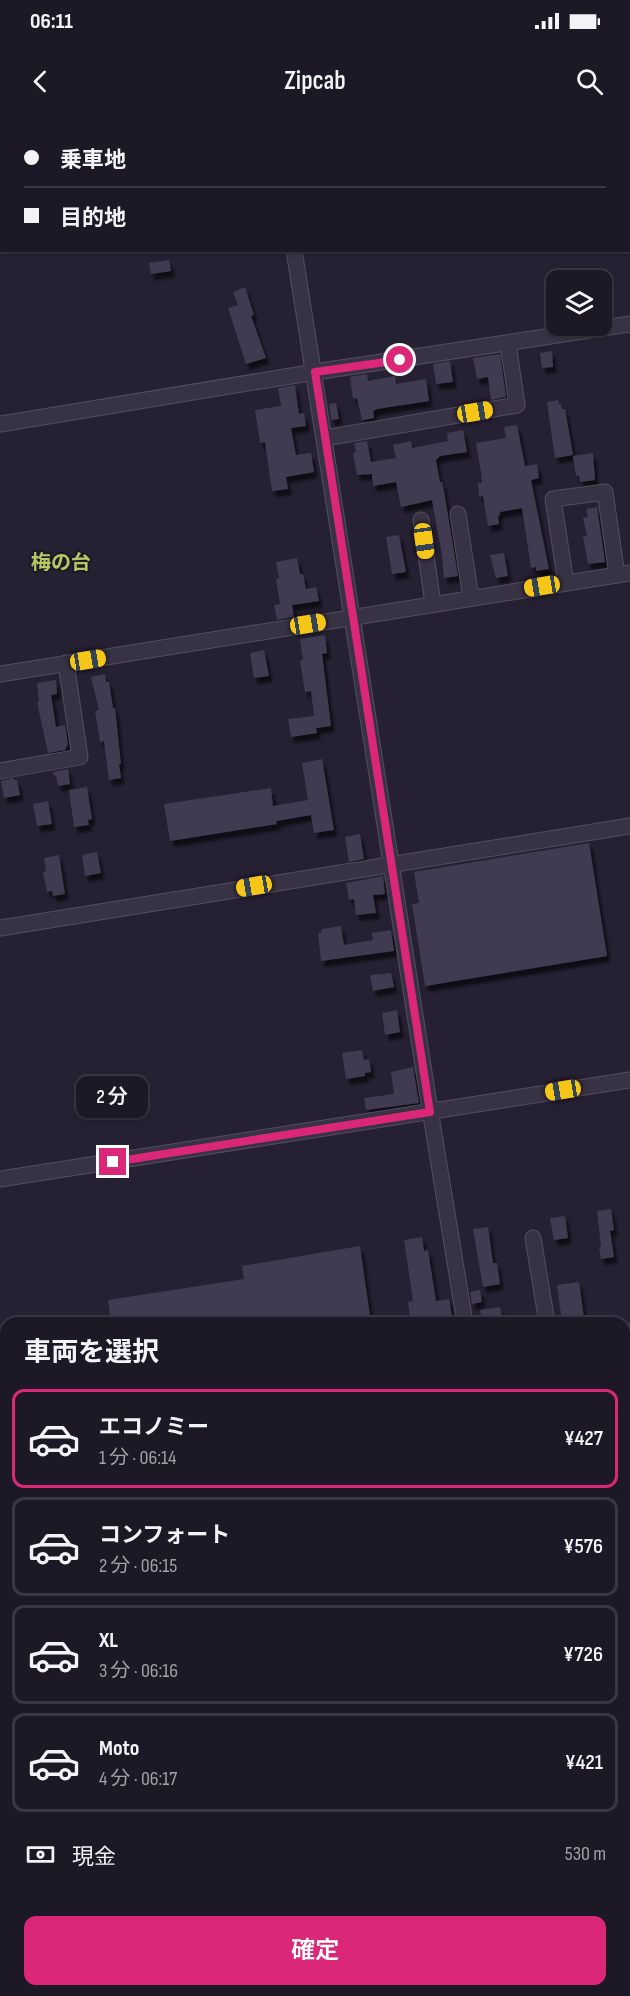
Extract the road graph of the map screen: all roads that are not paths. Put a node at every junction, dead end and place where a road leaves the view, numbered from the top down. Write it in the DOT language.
graph roads {
  1 [pos="294,252"];
  2 [pos="630,324"];
  3 [pos="508,344"];
  4 [pos="315,372"];
  5 [pos="0,424"];
  6 [pos="325,438"];
  7 [pos="458,514"];
  8 [pos="421,520"];
  9 [pos="624,574"];
  10 [pos="566,583"];
  11 [pos="471,598"];
  12 [pos="433,604"];
  13 [pos="352,617"];
  14 [pos="66,663"];
  15 [pos="0,674"];
  16 [pos="0,771"];
  17 [pos="630,826"];
  18 [pos="392,863"];
  19 [pos="0,928"];
  20 [pos="630,1080"];
  21 [pos="430,1112"];
  22 [pos="0,1179"];
  23 [pos="533,1238"];
  24 [pos="464,1317"];
  25 [pos="546,1317"];
  1 -- 4 [label="street"];
  2 -- 3 [label="street"];
  3 -- 4 [label="street"];
  3 -- 6 [label="street"];
  4 -- 5 [label="street"];
  4 -- 6 [label="street"];
  6 -- 13 [label="street"];
  7 -- 11 [label="street"];
  8 -- 12 [label="street"];
  9 -- 10 [label="street"];
  9 -- 10 [label="street"];
  10 -- 11 [label="street"];
  11 -- 12 [label="street"];
  12 -- 13 [label="street"];
  13 -- 14 [label="street"];
  13 -- 18 [label="street"];
  14 -- 15 [label="street"];
  14 -- 16 [label="street"];
  17 -- 18 [label="street"];
  18 -- 19 [label="street"];
  18 -- 21 [label="street"];
  20 -- 21 [label="street"];
  21 -- 22 [label="street"];
  21 -- 24 [label="street"];
  23 -- 25 [label="street"];
}
